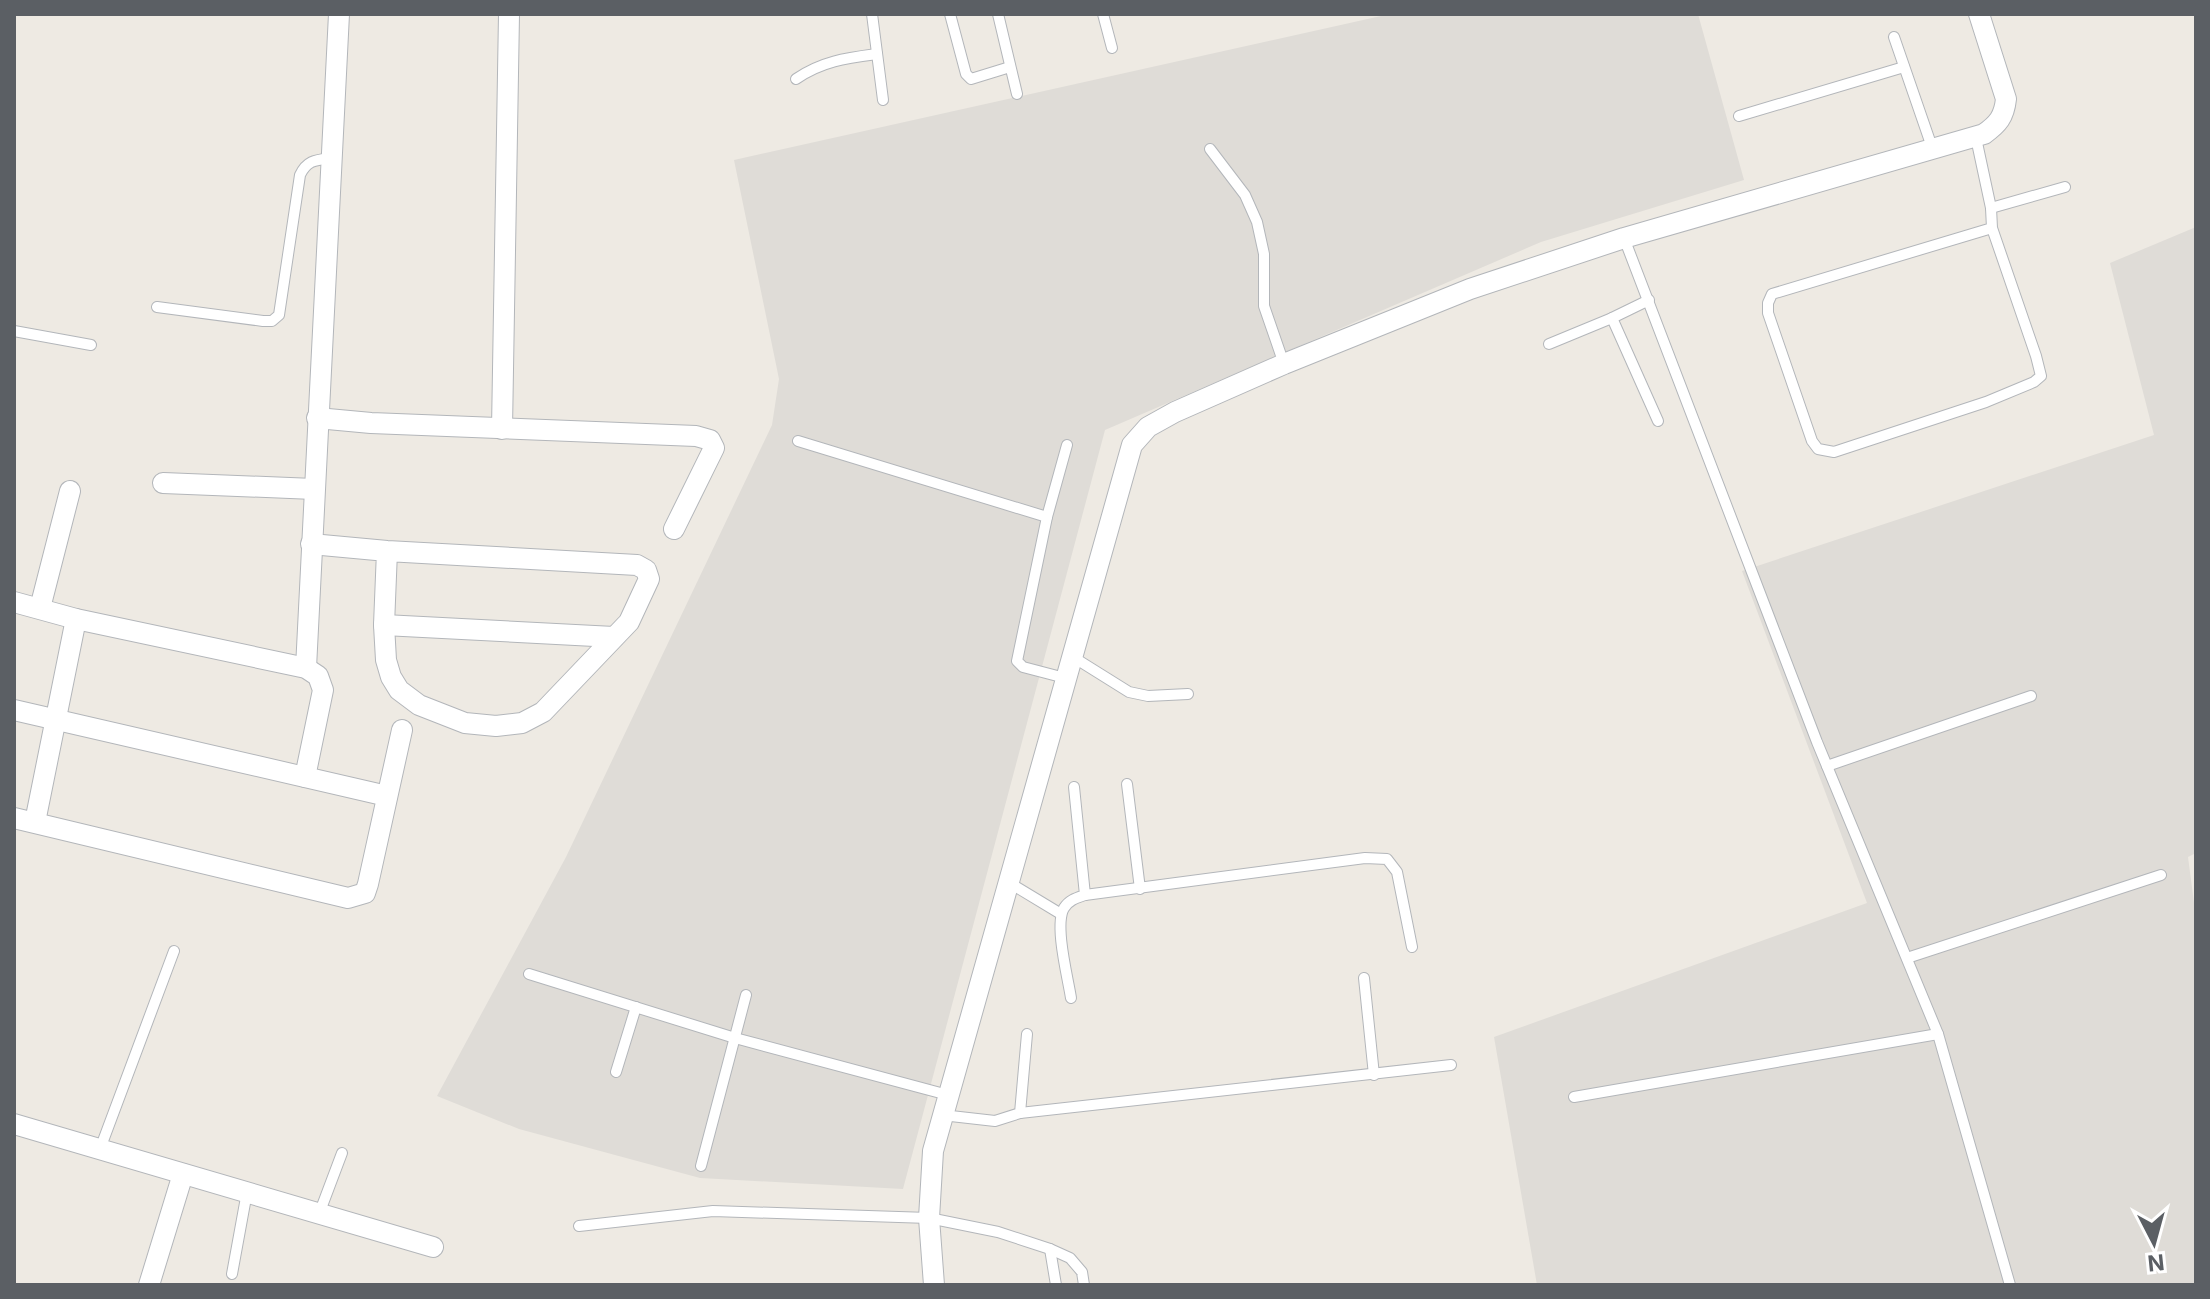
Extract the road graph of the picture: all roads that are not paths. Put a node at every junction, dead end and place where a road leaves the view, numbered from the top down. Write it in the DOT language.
graph roads {
  1 [pos="339,14"];
  2 [pos="509,14"];
  3 [pos="872,14"];
  4 [pos="950,14"];
  5 [pos="998,14"];
  6 [pos="1103,14"];
  7 [pos="1979,14"];
  8 [pos="1894,37"];
  9 [pos="1112,48"];
  10 [pos="877,54"];
  11 [pos="1010,67"];
  12 [pos="1904,67"];
  13 [pos="796,79"];
  14 [pos="1017,94"];
  15 [pos="883,100"];
  16 [pos="1739,116"];
  17 [pos="1976,138"];
  18 [pos="1210,149"];
  19 [pos="1933,150"];
  20 [pos="331,158"];
  21 [pos="2065,187"];
  22 [pos="1991,208"];
  23 [pos="1992,228"];
  24 [pos="1624,238"];
  25 [pos="1649,300"];
  26 [pos="157,307"];
  27 [pos="1612,318"];
  28 [pos="14,331"];
  29 [pos="1549,344"];
  30 [pos="91,345"];
  31 [pos="1284,364"];
  32 [pos="317,418"];
  33 [pos="1658,421"];
  34 [pos="502,429"];
  35 [pos="798,441"];
  36 [pos="1067,445"];
  37 [pos="163,483"];
  38 [pos="314,489"];
  39 [pos="70,491"];
  40 [pos="1047,517"];
  41 [pos="674,529"];
  42 [pos="311,544"];
  43 [pos="387,551"];
  44 [pos="14,602"];
  45 [pos="40,608"];
  46 [pos="76,619"];
  47 [pos="384,625"];
  48 [pos="614,637"];
  49 [pos="1073,657"];
  50 [pos="306,668"];
  51 [pos="1065,678"];
  52 [pos="1188,694"];
  53 [pos="2031,696"];
  54 [pos="14,710"];
  55 [pos="57,720"];
  56 [pos="402,730"];
  57 [pos="1827,766"];
  58 [pos="305,777"];
  59 [pos="1127,784"];
  60 [pos="1074,787"];
  61 [pos="387,796"];
  62 [pos="14,818"];
  63 [pos="35,822"];
  64 [pos="2161,875"];
  65 [pos="1007,881"];
  66 [pos="1140,889"];
  67 [pos="1085,895"];
  68 [pos="1061,914"];
  69 [pos="1412,947"];
  70 [pos="174,951"];
  71 [pos="1907,958"];
  72 [pos="529,974"];
  73 [pos="1364,978"];
  74 [pos="746,995"];
  75 [pos="1071,998"];
  76 [pos="636,1007"];
  77 [pos="1027,1034"];
  78 [pos="1938,1034"];
  79 [pos="735,1038"];
  80 [pos="1451,1065"];
  81 [pos="616,1072"];
  82 [pos="1374,1075"];
  83 [pos="948,1095"];
  84 [pos="1574,1097"];
  85 [pos="1020,1113"];
  86 [pos="942,1115"];
  87 [pos="14,1124"];
  88 [pos="100,1149"];
  89 [pos="342,1153"];
  90 [pos="701,1166"];
  91 [pos="183,1174"];
  92 [pos="247,1192"];
  93 [pos="319,1214"];
  94 [pos="929,1218"];
  95 [pos="579,1226"];
  96 [pos="433,1247"];
  97 [pos="1050,1249"];
  98 [pos="232,1274"];
  99 [pos="149,1285"];
  100 [pos="934,1285"];
  101 [pos="1056,1285"];
  102 [pos="1084,1285"];
  103 [pos="2010,1285"];
  1 -- 20 [label="street"];
  2 -- 34 [label="street"];
  3 -- 10 [label="lane"];
  4 -- 11 [label="lane"];
  5 -- 11 [label="lane"];
  6 -- 9 [label="lane"];
  7 -- 17 [label="street"];
  8 -- 12 [label="lane"];
  10 -- 13 [label="lane"];
  10 -- 15 [label="lane"];
  11 -- 14 [label="lane"];
  12 -- 16 [label="lane"];
  12 -- 19 [label="lane"];
  17 -- 19 [label="street"];
  17 -- 22 [label="lane"];
  18 -- 31 [label="lane"];
  19 -- 24 [label="street"];
  20 -- 26 [label="lane"];
  20 -- 32 [label="street"];
  21 -- 22 [label="lane"];
  22 -- 23 [label="lane"];
  23 -- 23 [label="lane"];
  24 -- 25 [label="lane"];
  24 -- 31 [label="street"];
  25 -- 27 [label="lane"];
  25 -- 57 [label="lane"];
  27 -- 29 [label="lane"];
  27 -- 33 [label="lane"];
  28 -- 30 [label="lane"];
  31 -- 49 [label="street"];
  32 -- 34 [label="street"];
  32 -- 38 [label="street"];
  34 -- 41 [label="street"];
  35 -- 40 [label="lane"];
  36 -- 40 [label="lane"];
  37 -- 38 [label="street"];
  38 -- 42 [label="street"];
  39 -- 45 [label="street"];
  40 -- 51 [label="lane"];
  42 -- 43 [label="street"];
  42 -- 50 [label="street"];
  43 -- 47 [label="street"];
  43 -- 48 [label="street"];
  44 -- 45 [label="street"];
  45 -- 46 [label="street"];
  46 -- 50 [label="street"];
  46 -- 55 [label="street"];
  47 -- 48 [label="street"];
  47 -- 48 [label="street"];
  49 -- 51 [label="street"];
  49 -- 52 [label="lane"];
  50 -- 58 [label="street"];
  51 -- 65 [label="street"];
  53 -- 57 [label="lane"];
  54 -- 55 [label="street"];
  55 -- 58 [label="street"];
  55 -- 63 [label="street"];
  56 -- 61 [label="street"];
  57 -- 71 [label="lane"];
  58 -- 61 [label="street"];
  59 -- 66 [label="lane"];
  60 -- 67 [label="lane"];
  61 -- 63 [label="street"];
  62 -- 63 [label="street"];
  64 -- 71 [label="lane"];
  65 -- 68 [label="lane"];
  65 -- 83 [label="street"];
  66 -- 67 [label="lane"];
  66 -- 69 [label="lane"];
  67 -- 68 [label="lane"];
  68 -- 75 [label="lane"];
  70 -- 88 [label="lane"];
  71 -- 78 [label="lane"];
  72 -- 76 [label="lane"];
  73 -- 82 [label="lane"];
  74 -- 79 [label="lane"];
  76 -- 79 [label="lane"];
  76 -- 81 [label="lane"];
  77 -- 85 [label="lane"];
  78 -- 84 [label="lane"];
  78 -- 103 [label="lane"];
  79 -- 83 [label="lane"];
  79 -- 90 [label="lane"];
  80 -- 82 [label="lane"];
  82 -- 85 [label="lane"];
  83 -- 86 [label="street"];
  85 -- 86 [label="lane"];
  86 -- 94 [label="street"];
  87 -- 88 [label="street"];
  88 -- 91 [label="street"];
  89 -- 93 [label="lane"];
  91 -- 92 [label="street"];
  91 -- 99 [label="street"];
  92 -- 93 [label="street"];
  92 -- 98 [label="lane"];
  93 -- 96 [label="street"];
  94 -- 95 [label="lane"];
  94 -- 97 [label="lane"];
  94 -- 100 [label="street"];
  97 -- 101 [label="lane"];
  97 -- 102 [label="lane"];
}
